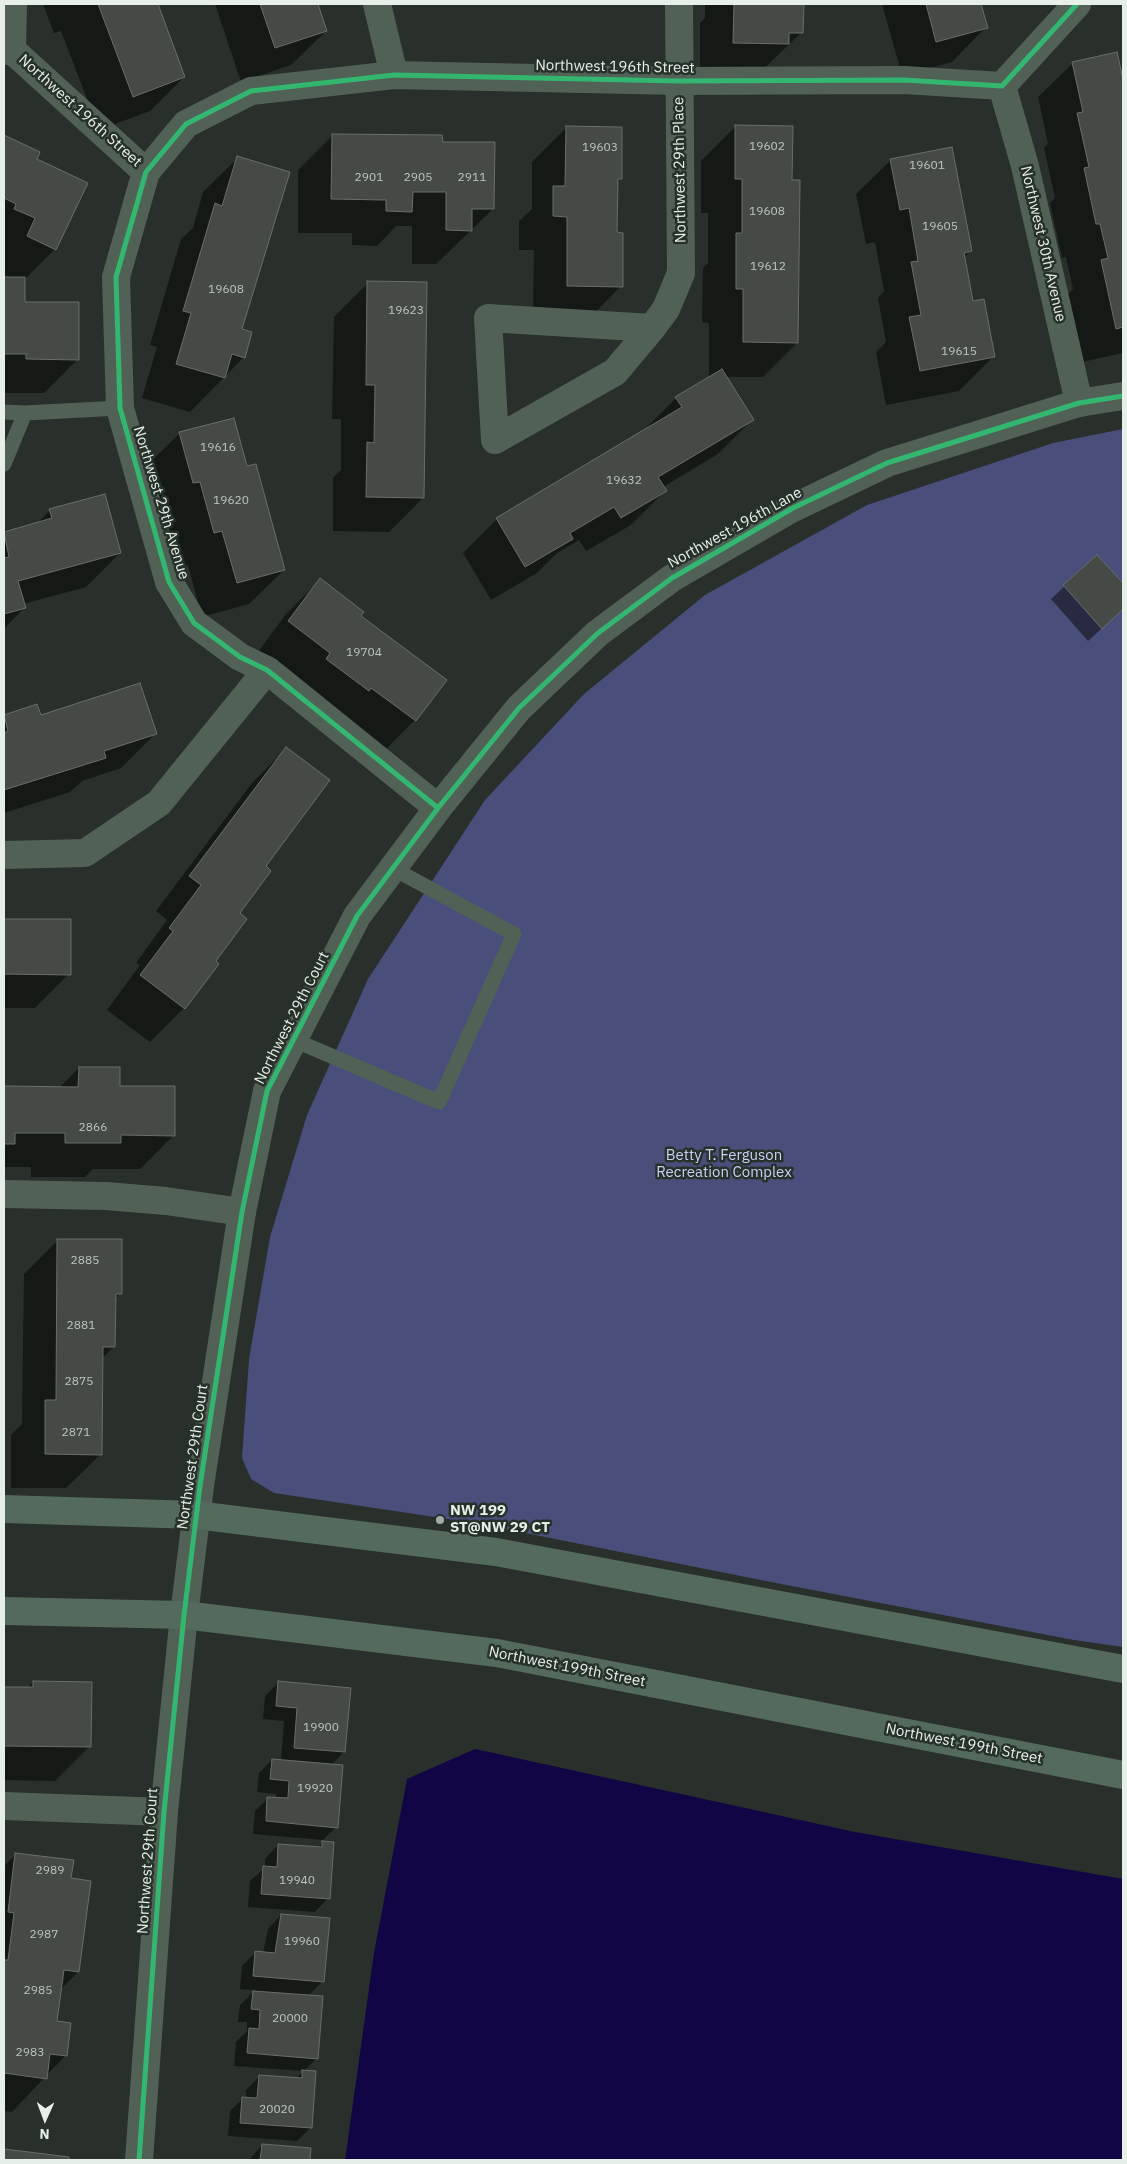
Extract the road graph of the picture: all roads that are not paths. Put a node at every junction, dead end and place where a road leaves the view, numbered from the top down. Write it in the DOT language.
graph roads {
  1 [pos="13,4"];
  2 [pos="377,4"];
  3 [pos="679,4"];
  4 [pos="1077,4"];
  5 [pos="8,50"];
  6 [pos="394,75"];
  7 [pos="678,81"];
  8 [pos="1002,86"];
  9 [pos="146,172"];
  10 [pos="652,328"];
  11 [pos="1123,396"];
  12 [pos="1079,404"];
  13 [pos="120,408"];
  14 [pos="4,412"];
  15 [pos="26,413"];
  16 [pos="4,464"];
  17 [pos="267,670"];
  18 [pos="438,808"];
  19 [pos="4,855"];
  20 [pos="392,868"];
  21 [pos="294,1040"];
  22 [pos="4,1194"];
  23 [pos="242,1212"];
  24 [pos="4,1509"];
  25 [pos="196,1515"];
  26 [pos="4,1610"];
  27 [pos="184,1615"];
  28 [pos="1123,1669"];
  29 [pos="1123,1776"];
  30 [pos="4,1806"];
  31 [pos="164,1812"];
  32 [pos="139,2160"];
  1 -- 5 [label="street"];
  2 -- 6 [label="street"];
  3 -- 7 [label="street, Northwest 29th Place"];
  4 -- 8 [label="street"];
  5 -- 9 [label="street, Northwest 196th Street"];
  6 -- 7 [label="street, Northwest 196th Street"];
  6 -- 9 [label="street, Northwest 196th Street"];
  7 -- 8 [label="street, Northwest 196th Street"];
  7 -- 10 [label="street, Northwest 29th Place"];
  8 -- 12 [label="street, Northwest 30th Avenue"];
  9 -- 13 [label="street, Northwest 29th Avenue"];
  10 -- 10 [label="street, Northwest 29th Place"];
  11 -- 12 [label="street, Northwest 196th Lane"];
  12 -- 18 [label="street, Northwest 196th Lane"];
  13 -- 15 [label="lane"];
  13 -- 17 [label="street, Northwest 29th Avenue"];
  14 -- 15 [label="lane"];
  15 -- 16 [label="lane"];
  17 -- 18 [label="street, Northwest 29th Avenue"];
  17 -- 19 [label="street"];
  18 -- 20 [label="street, Northwest 29th Court"];
  20 -- 21 [label="street, Northwest 29th Court"];
  20 -- 21 [label="lane"];
  21 -- 23 [label="street, Northwest 29th Court"];
  22 -- 23 [label="street"];
  23 -- 25 [label="street, Northwest 29th Court"];
  24 -- 25 [label="main road"];
  25 -- 27 [label="street, Northwest 29th Court"];
  25 -- 28 [label="main road"];
  26 -- 27 [label="main road, Northwest 199th Street"];
  27 -- 29 [label="main road, Northwest 199th Street"];
  27 -- 31 [label="street, Northwest 29th Court"];
  30 -- 31 [label="street"];
  31 -- 32 [label="street, Northwest 29th Court"];
}
